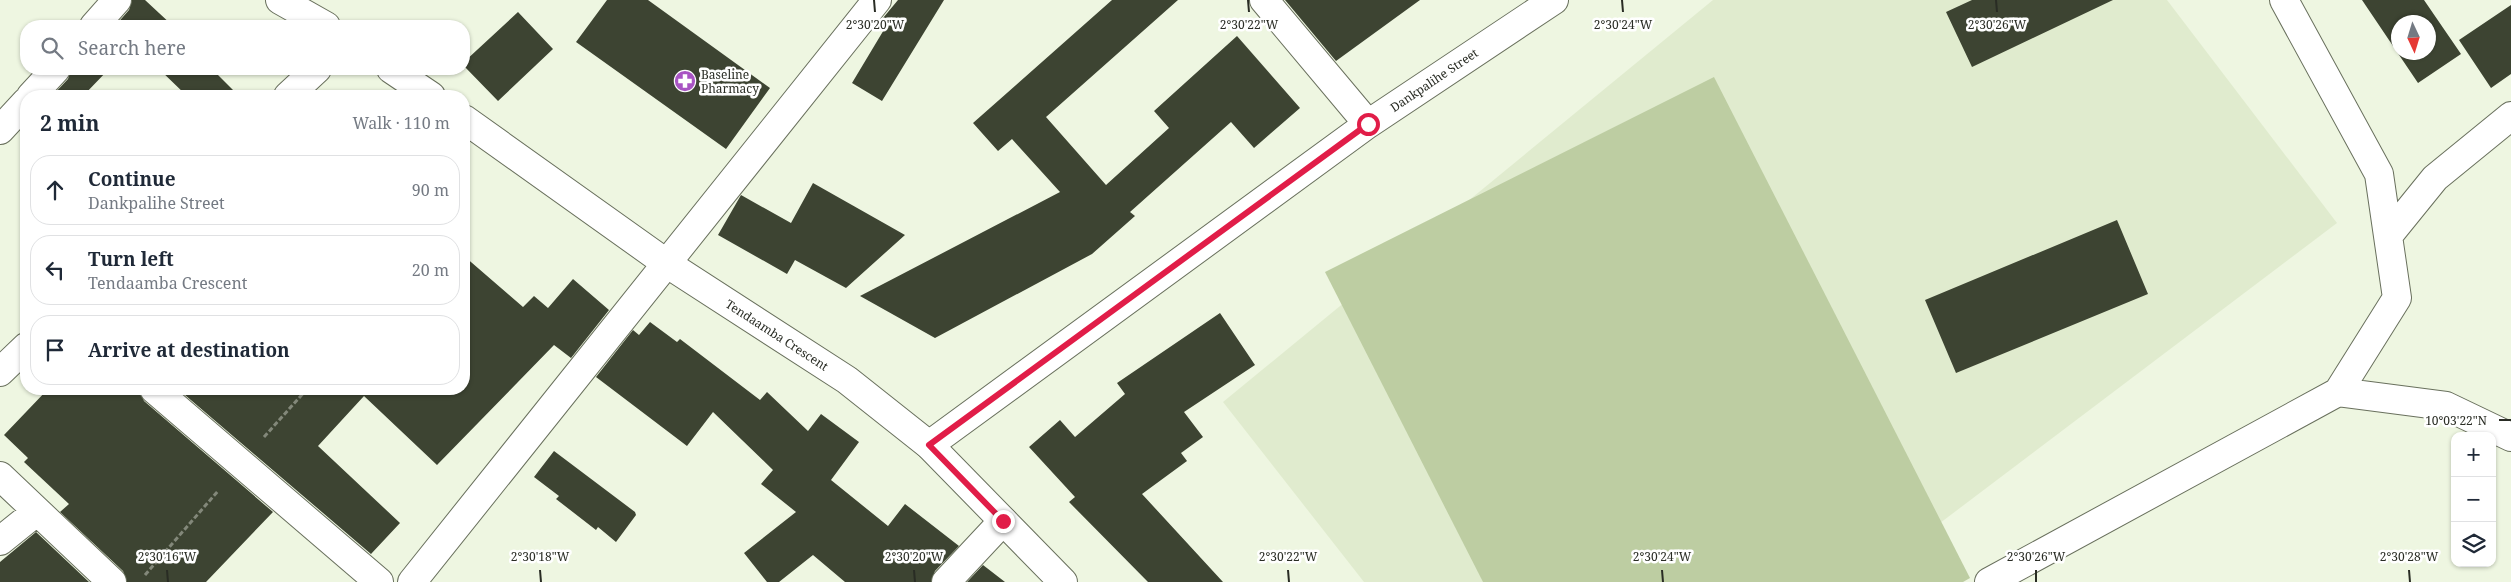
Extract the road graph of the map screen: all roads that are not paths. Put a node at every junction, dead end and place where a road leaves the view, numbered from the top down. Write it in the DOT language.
graph roads {
  1 [pos="117,0"];
  2 [pos="280,0"];
  3 [pos="877,0"];
  4 [pos="1264,0"];
  5 [pos="1554,0"];
  6 [pos="2284,0"];
  7 [pos="99,20"];
  8 [pos="315,20"];
  9 [pos="50,75"];
  10 [pos="310,75"];
  11 [pos="400,75"];
  12 [pos="37,90"];
  13 [pos="294,90"];
  14 [pos="422,90"];
  15 [pos="20,108"];
  16 [pos="2511,116"];
  17 [pos="470,123"];
  18 [pos="1368,124"];
  19 [pos="0,130"];
  20 [pos="2388,236"];
  21 [pos="666,264"];
  22 [pos="20,353"];
  23 [pos="0,372"];
  24 [pos="2338,392"];
  25 [pos="161,395"];
  26 [pos="2511,437"];
  27 [pos="929,445"];
  28 [pos="0,476"];
  29 [pos="36,512"];
  30 [pos="1003,521"];
  31 [pos="0,541"];
  32 [pos="112,582"];
  33 [pos="379,582"];
  34 [pos="412,582"];
  35 [pos="946,582"];
  36 [pos="1063,582"];
  37 [pos="1989,582"];
  1 -- 7 [label="street"];
  2 -- 8 [label="street"];
  3 -- 21 [label="street"];
  4 -- 18 [label="street"];
  5 -- 18 [label="street, Dankpalihe Street"];
  6 -- 20 [label="street"];
  9 -- 12 [label="street"];
  10 -- 13 [label="street"];
  11 -- 14 [label="street"];
  15 -- 19 [label="street"];
  16 -- 20 [label="street"];
  17 -- 21 [label="street, Tendaamba Crescent"];
  18 -- 27 [label="street, Dankpalihe Street"];
  20 -- 24 [label="street"];
  21 -- 27 [label="street, Tendaamba Crescent"];
  21 -- 34 [label="street"];
  22 -- 23 [label="street"];
  24 -- 26 [label="street"];
  24 -- 37 [label="street"];
  25 -- 33 [label="street"];
  27 -- 30 [label="street, Tendaamba Crescent"];
  28 -- 29 [label="street"];
  29 -- 31 [label="street"];
  29 -- 32 [label="street"];
  30 -- 35 [label="street"];
  30 -- 36 [label="street, Tendaamba Crescent"];
}
